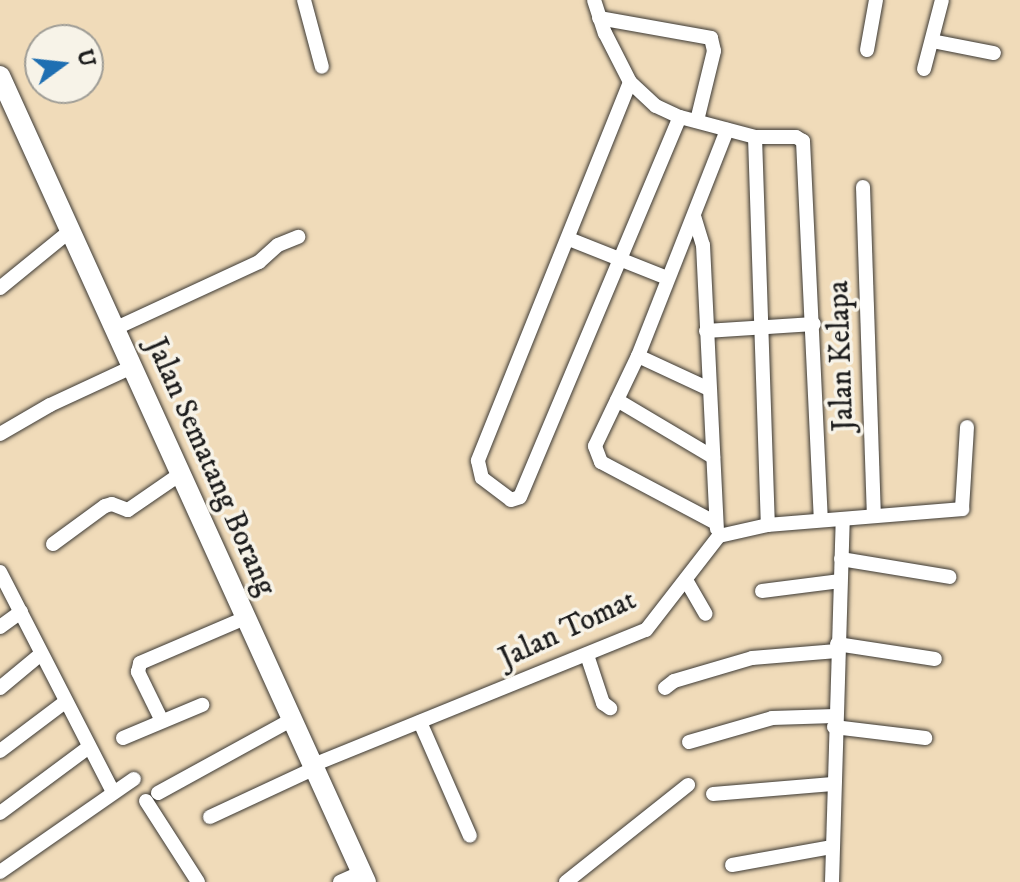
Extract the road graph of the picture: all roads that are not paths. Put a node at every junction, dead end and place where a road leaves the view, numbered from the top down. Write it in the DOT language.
graph roads {
  1 [pos="304,0"];
  2 [pos="594,0"];
  3 [pos="876,0"];
  4 [pos="942,0"];
  5 [pos="599,18"];
  6 [pos="932,41"];
  7 [pos="867,50"];
  8 [pos="994,53"];
  9 [pos="322,67"];
  10 [pos="924,69"];
  11 [pos="0,76"];
  12 [pos="630,82"];
  13 [pos="680,117"];
  14 [pos="697,121"];
  15 [pos="727,130"];
  16 [pos="755,137"];
  17 [pos="863,192"];
  18 [pos="694,216"];
  19 [pos="70,231"];
  20 [pos="298,237"];
  21 [pos="569,239"];
  22 [pos="622,257"];
  23 [pos="667,278"];
  24 [pos="0,288"];
  25 [pos="126,323"];
  26 [pos="814,324"];
  27 [pos="759,330"];
  28 [pos="706,331"];
  29 [pos="638,356"];
  30 [pos="132,367"];
  31 [pos="709,389"];
  32 [pos="617,400"];
  33 [pos="967,427"];
  34 [pos="0,434"];
  35 [pos="713,457"];
  36 [pos="179,475"];
  37 [pos="874,515"];
  38 [pos="843,519"];
  39 [pos="821,520"];
  40 [pos="768,525"];
  41 [pos="717,530"];
  42 [pos="53,544"];
  43 [pos="841,559"];
  44 [pos="0,572"];
  45 [pos="950,577"];
  46 [pos="686,580"];
  47 [pos="840,581"];
  48 [pos="762,591"];
  49 [pos="21,612"];
  50 [pos="706,614"];
  51 [pos="245,618"];
  52 [pos="0,627"];
  53 [pos="837,647"];
  54 [pos="41,654"];
  55 [pos="587,655"];
  56 [pos="935,659"];
  57 [pos="0,688"];
  58 [pos="665,688"];
  59 [pos="65,702"];
  60 [pos="202,705"];
  61 [pos="610,708"];
  62 [pos="291,720"];
  63 [pos="162,721"];
  64 [pos="420,722"];
  65 [pos="834,722"];
  66 [pos="123,738"];
  67 [pos="925,738"];
  68 [pos="689,742"];
  69 [pos="89,747"];
  70 [pos="0,751"];
  71 [pos="313,767"];
  72 [pos="134,779"];
  73 [pos="833,784"];
  74 [pos="688,785"];
  75 [pos="113,792"];
  76 [pos="713,794"];
  77 [pos="0,813"];
  78 [pos="210,817"];
  79 [pos="470,836"];
  80 [pos="832,847"];
  81 [pos="732,865"];
  82 [pos="1,870"];
  83 [pos="364,877"];
  84 [pos="198,882"];
  85 [pos="340,882"];
  86 [pos="566,882"];
  87 [pos="832,882"];
  1 -- 9 [label="street"];
  2 -- 5 [label="street"];
  3 -- 7 [label="street"];
  4 -- 6 [label="street"];
  5 -- 12 [label="street"];
  5 -- 14 [label="street"];
  6 -- 8 [label="street"];
  6 -- 10 [label="street"];
  11 -- 19 [label="street, Jalan Sematang Borang"];
  12 -- 13 [label="street"];
  12 -- 21 [label="street"];
  13 -- 14 [label="street"];
  13 -- 22 [label="street"];
  14 -- 15 [label="street"];
  15 -- 16 [label="street"];
  15 -- 18 [label="street"];
  16 -- 26 [label="street"];
  16 -- 27 [label="street"];
  17 -- 37 [label="street, Jalan Kelapa"];
  18 -- 23 [label="street"];
  18 -- 28 [label="street"];
  19 -- 24 [label="street"];
  19 -- 25 [label="street, Jalan Sematang Borang"];
  20 -- 25 [label="street"];
  21 -- 22 [label="street"];
  21 -- 22 [label="street"];
  22 -- 23 [label="street"];
  23 -- 29 [label="street"];
  25 -- 30 [label="street, Jalan Sematang Borang"];
  26 -- 27 [label="street"];
  26 -- 39 [label="street"];
  27 -- 28 [label="street"];
  27 -- 40 [label="street"];
  28 -- 31 [label="street"];
  29 -- 31 [label="street"];
  29 -- 32 [label="street"];
  30 -- 34 [label="street"];
  30 -- 36 [label="street, Jalan Sematang Borang"];
  31 -- 35 [label="street"];
  32 -- 35 [label="street"];
  32 -- 41 [label="street"];
  33 -- 37 [label="street"];
  35 -- 41 [label="street"];
  36 -- 42 [label="street"];
  36 -- 51 [label="street, Jalan Sematang Borang"];
  37 -- 38 [label="street"];
  38 -- 39 [label="street"];
  38 -- 43 [label="street"];
  39 -- 40 [label="street"];
  40 -- 41 [label="street"];
  41 -- 46 [label="street, Jalan Tomat"];
  43 -- 45 [label="street"];
  43 -- 47 [label="street"];
  44 -- 49 [label="street"];
  46 -- 50 [label="street"];
  46 -- 55 [label="street, Jalan Tomat"];
  47 -- 48 [label="street"];
  47 -- 53 [label="street"];
  49 -- 52 [label="street"];
  49 -- 54 [label="street"];
  51 -- 62 [label="street, Jalan Sematang Borang"];
  51 -- 63 [label="street"];
  53 -- 56 [label="street"];
  53 -- 58 [label="street"];
  53 -- 65 [label="street"];
  54 -- 57 [label="street"];
  54 -- 59 [label="street"];
  55 -- 61 [label="street"];
  55 -- 64 [label="street, Jalan Tomat"];
  59 -- 69 [label="street"];
  59 -- 70 [label="street"];
  60 -- 63 [label="street"];
  62 -- 71 [label="street, Jalan Sematang Borang"];
  62 -- 84 [label="street"];
  63 -- 66 [label="street"];
  64 -- 71 [label="street, Jalan Tomat"];
  64 -- 79 [label="street"];
  65 -- 67 [label="street"];
  65 -- 68 [label="street"];
  65 -- 73 [label="street"];
  69 -- 75 [label="street"];
  69 -- 77 [label="street"];
  71 -- 78 [label="street, Jalan Tomat"];
  71 -- 83 [label="street, Jalan Sematang Borang"];
  72 -- 75 [label="street"];
  73 -- 76 [label="street"];
  73 -- 80 [label="street"];
  74 -- 86 [label="street"];
  75 -- 82 [label="street"];
  80 -- 81 [label="street"];
  80 -- 87 [label="street"];
  83 -- 85 [label="street"];
}
